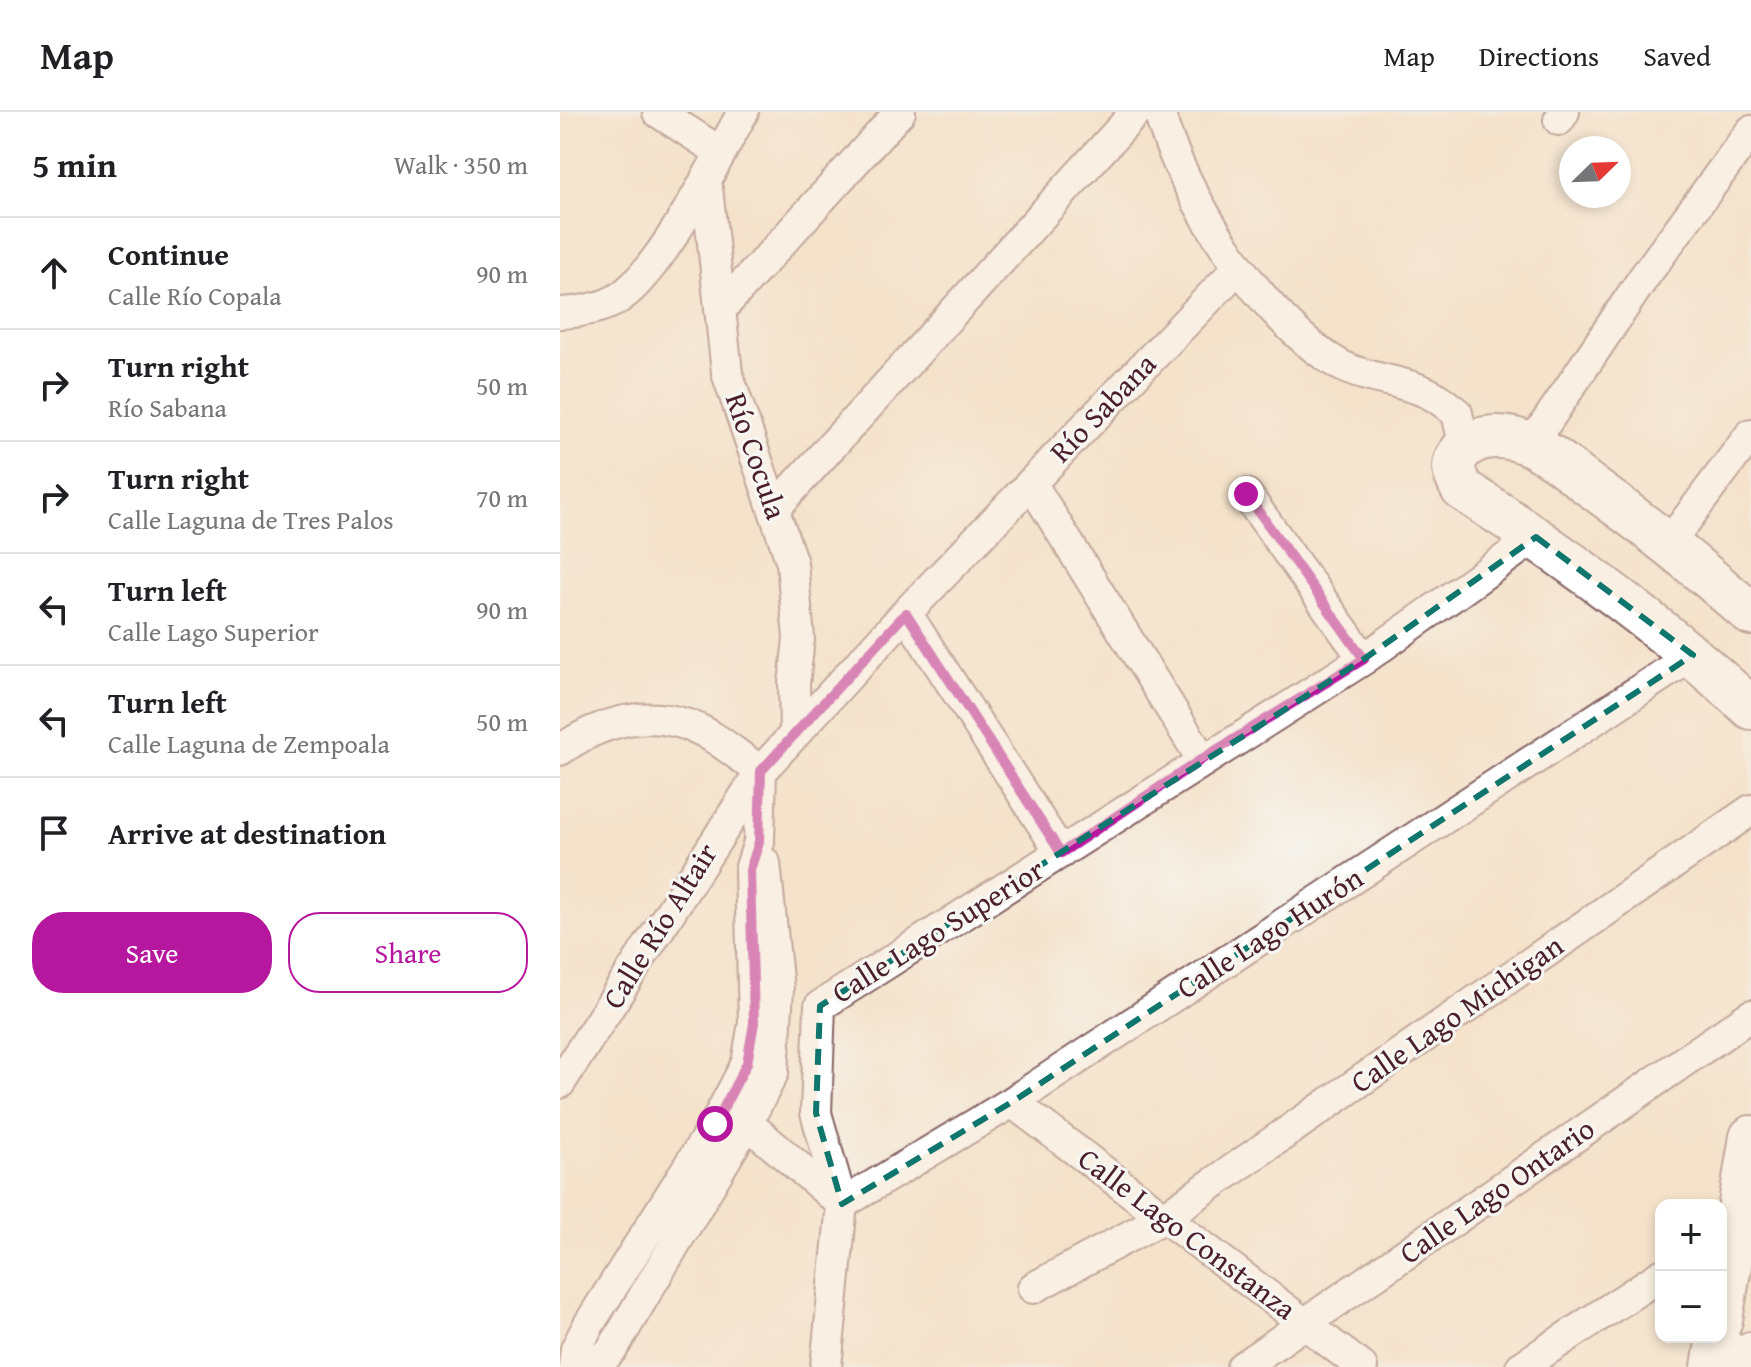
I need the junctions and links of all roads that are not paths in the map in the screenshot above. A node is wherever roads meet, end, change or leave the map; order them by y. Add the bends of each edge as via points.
1 (658, 112) edge
2 (743, 112) edge
3 (900, 112) edge
4 (1136, 112) edge
5 (1159, 112) edge
6 (1751, 131) edge
7 (713, 165) junction
8 (1238, 268) junction
9 (720, 310) junction
10 (560, 313) edge
11 (1751, 434) edge
12 (1531, 445) junction
13 (1465, 448) junction
14 (1031, 483) junction
15 (1246, 494) dead end
16 (775, 508) junction
17 (1536, 537) junction
18 (1669, 543) junction
19 (906, 613) junction
20 (1751, 614) edge
21 (1693, 655) junction
22 (1364, 659) junction
23 (1751, 708) edge
24 (795, 733) junction
25 (560, 750) edge
26 (1202, 759) junction
27 (761, 771) junction
28 (1751, 810) edge
29 (759, 842) junction
30 (1061, 853) junction
31 (1751, 1015) edge
32 (560, 1083) edge
33 (1012, 1102) junction
34 (747, 1123) junction
35 (1751, 1137) edge
36 (842, 1204) junction
37 (1163, 1218) junction
38 (1729, 1231) edge
39 (1725, 1271) edge
40 (1655, 1279) edge
41 (1033, 1288) dead end
42 (1306, 1323) junction
43 (1717, 1343) edge
44 (1751, 1353) edge
45 (574, 1367) edge
46 (596, 1367) edge
47 (826, 1367) edge
48 (1242, 1367) edge
49 (1362, 1367) edge
50 (1521, 1367) edge
51 (1713, 1367) edge
52 (1748, 1367) edge

1 - 7 street
2 - 7 street
3 - 9 street
4 - 16 street
5 - 8 street via 1187,182
6 - 12 street via 1618,313
7 - 9 street, Río Cocula
7 - 10 street via 650,266 616,300
8 - 13 street via 1309,344 1342,366 1432,394 1457,413
8 - 14 street, Río Sabana
9 - 16 street, Río Cocula via 727,373
11 - 18 street
12 - 13 main road via 1499,436
12 - 18 main road
13 - 17 main road via 1455,459 1453,472 1462,489
14 - 19 street, Río Sabana
14 - 26 street
15 - 22 street
16 - 24 street, Río Cocula via 792,563 799,638
17 - 21 main road
17 - 22 street, Calle Lago Superior
18 - 20 main road
19 - 24 street, Río Sabana
19 - 30 street
21 - 23 main road
21 - 33 street, Calle Lago Hurón
22 - 26 street, Calle Lago Superior
24 - 27 street, Río Sabana
25 - 27 street via 585,732 613,722 648,719 689,725
26 - 30 street, Calle Lago Superior
27 - 29 street
27 - 32 street, Calle Río Altair
28 - 37 street, Calle Lago Michigan
29 - 34 street via 768,870 777,1037 773,1073
29 - 45 street via 750,870 754,1023 747,1063 715,1124 589,1324 576,1349
30 - 36 street, Calle Lago Superior via 820,1006 816,1113
31 - 42 street, Calle Lago Ontario
33 - 36 street, Calle Lago Hurón
33 - 37 street, Calle Lago Constanza
34 - 36 street
34 - 46 street via 613,1348
35 - 38 main road
36 - 47 street
37 - 41 street, Calle Lago Michigan
37 - 42 street, Calle Lago Constanza
38 - 39 main road
40 - 50 street
42 - 48 street, Calle Lago Ontario
42 - 49 street, Calle Lago Constanza
43 - 51 main road
44 - 52 main road

